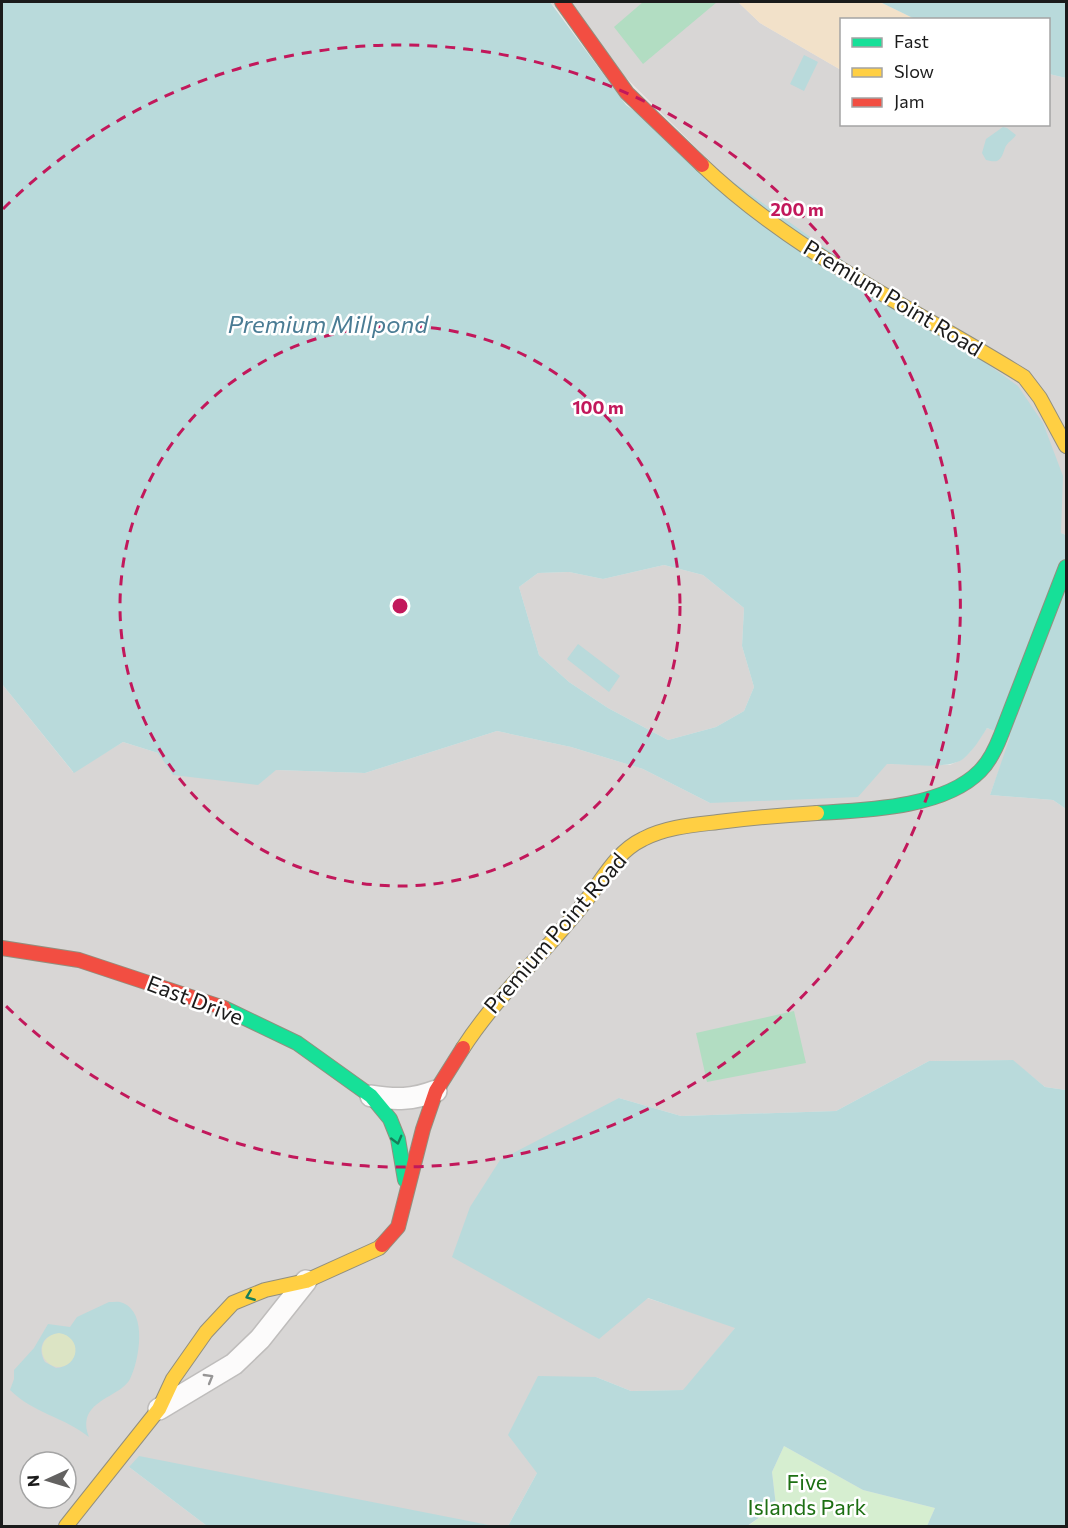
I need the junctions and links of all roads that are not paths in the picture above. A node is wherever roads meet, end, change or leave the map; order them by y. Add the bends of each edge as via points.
1 (562, 2) edge
2 (1066, 446) edge
3 (1066, 567) edge
4 (2, 948) edge
5 (436, 1091) junction
6 (371, 1096) junction
7 (406, 1191) junction
8 (306, 1281) junction
9 (159, 1408) junction
10 (66, 1527) edge

1 - 2 street, Premium Point Road via 627,93 729,191 884,296 1024,377
3 - 5 street, Premium Point Road via 991,759 976,775 932,797 885,807 674,828 627,848 482,1019
4 - 6 street, East Drive via 80,960 218,1005 297,1043
5 - 6 street, East Drive via 396,1100
5 - 7 street, Premium Point Road
6 -> 7 street, East Drive via 390,1119 398,1139
7 - 8 street, Premium Point Road via 398,1227 379,1248
9 -> 8 street, Premium Point Road via 234,1364 260,1339
8 -> 9 street, Premium Point Road via 265,1290 233,1303 206,1332 173,1379
9 - 10 street, Premium Point Road

